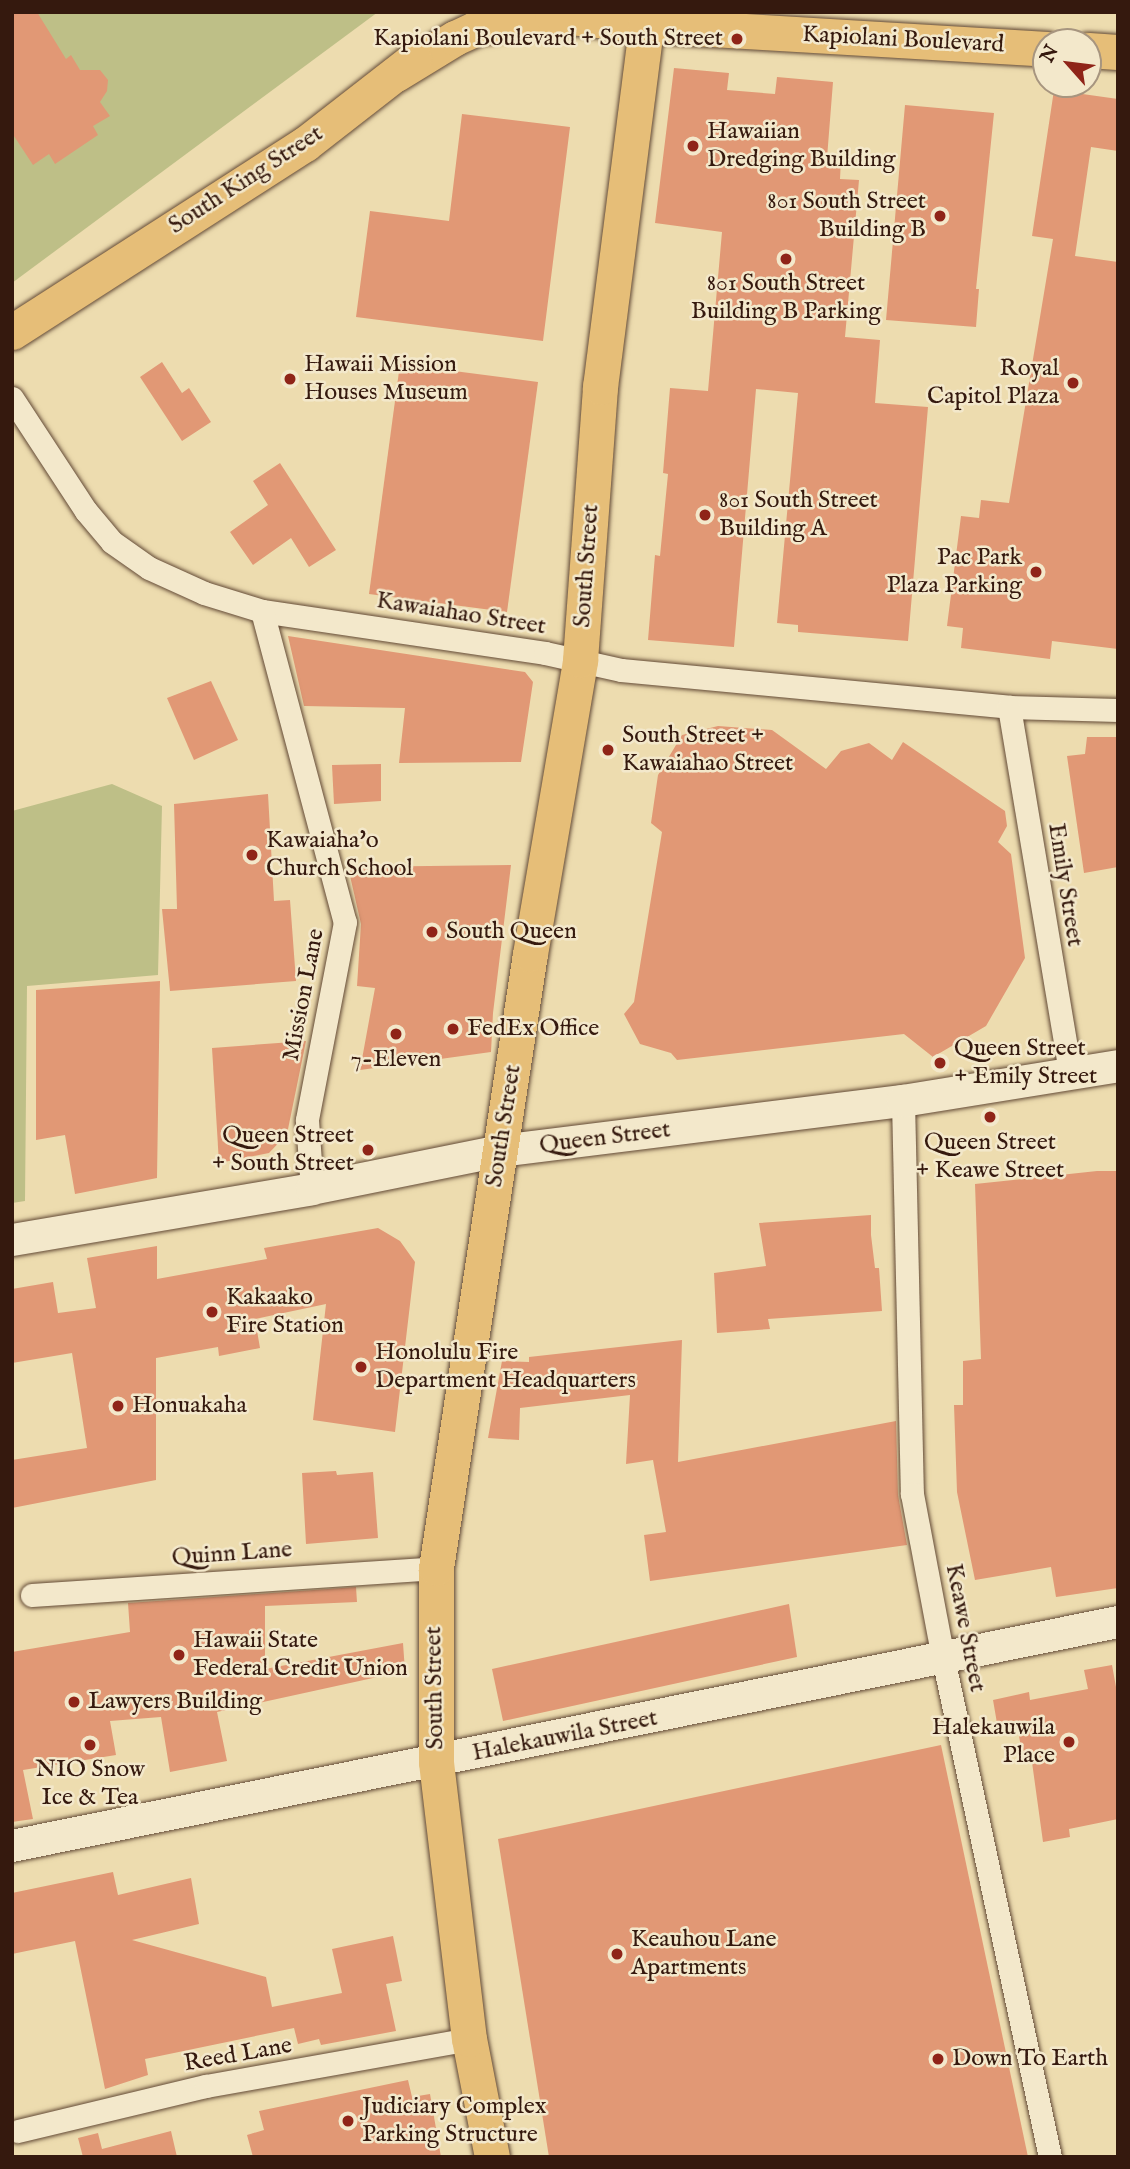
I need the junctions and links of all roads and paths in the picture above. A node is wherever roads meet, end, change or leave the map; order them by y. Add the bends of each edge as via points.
1 (469, 12) edge
2 (647, 18) edge
3 (1032, 48) edge
4 (396, 74) junction
5 (12, 332) edge
6 (12, 398) edge
7 (262, 611) junction
8 (580, 660) junction
9 (1009, 707) junction
10 (1118, 710) edge
11 (1118, 1066) edge
12 (1070, 1073) junction
13 (903, 1101) junction
14 (501, 1151) junction
15 (312, 1189) junction
16 (12, 1240) edge
17 (436, 1568) junction
18 (32, 1595) dead end
19 (1118, 1622) edge
20 (943, 1658) junction
21 (436, 1762) junction
22 (12, 1846) edge
23 (469, 2039) junction
24 (18, 2131) dead end
25 (492, 2157) edge
26 (1050, 2157) edge

1 - 4 main road, South King Street
2 - 3 main road, Kapiolani Boulevard
2 - 4 main road, Kapiolani Boulevard via 552,15 503,22 454,37
2 - 8 main road, South Street via 600,387
4 - 5 main road, South King Street via 305,144
6 - 7 street, Kawaiahao Street via 86,511 112,542 149,568 204,593
7 - 8 street, Kawaiahao Street
7 - 15 street, Mission Lane via 345,922 307,1120
8 - 9 street, Kawaiahao Street via 621,670
8 - 14 main road, South Street
9 - 10 street, Kawaiahao Street
9 - 12 street, Emily Street
11 - 12 street, Queen Street
12 - 13 street, Queen Street
13 - 14 street, Queen Street
13 - 20 street, Keawe Street via 912,1494
14 - 15 street, Queen Street
14 - 17 main road, South Street
15 - 16 street, Queen Street
17 - 18 street, Quinn Lane
17 - 21 main road, South Street
19 - 20 street, Halekauwila Street
20 - 21 street, Halekauwila Street
20 - 26 street, Keawe Street
21 - 22 street, Halekauwila Street
21 - 23 main road, South Street
23 - 24 street, Reed Lane via 206,2086
23 - 25 main road, South Street

